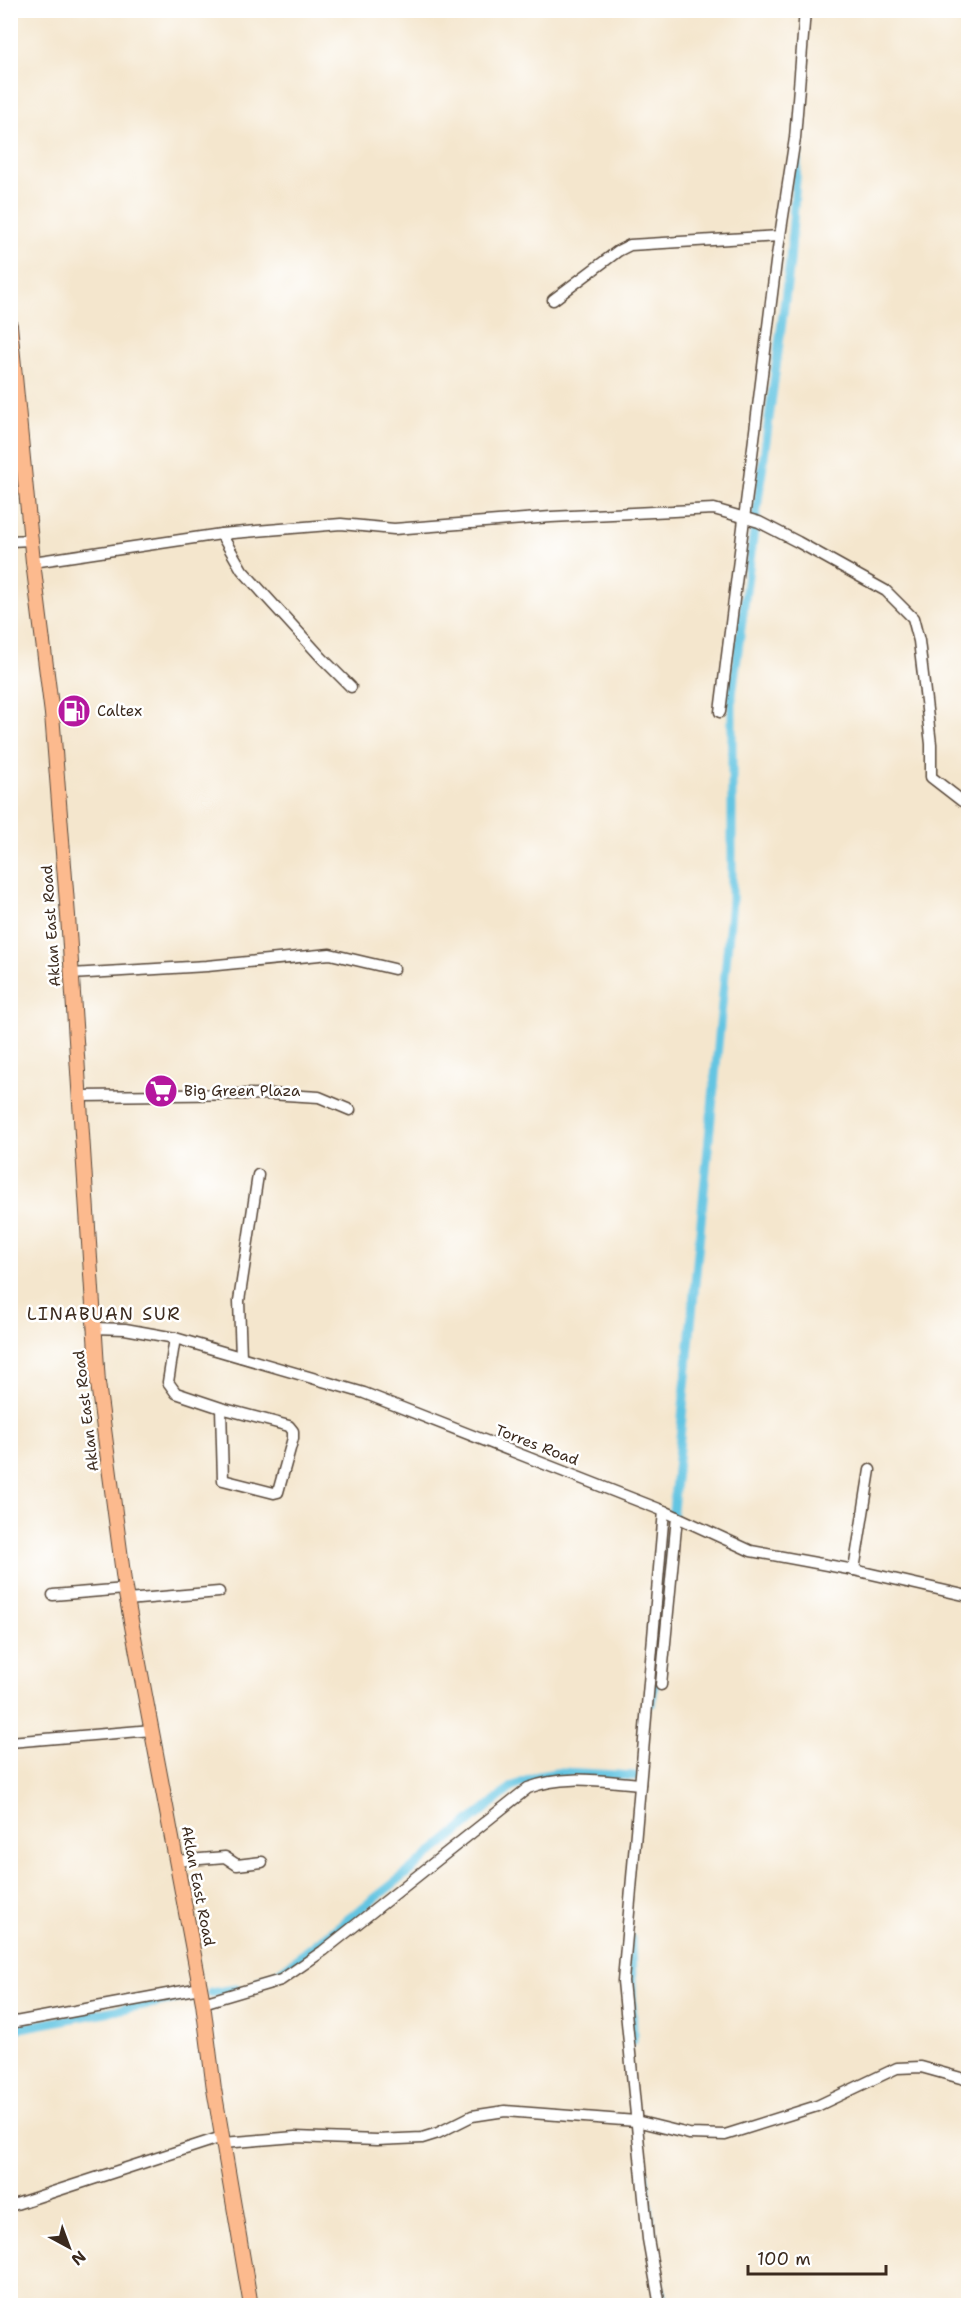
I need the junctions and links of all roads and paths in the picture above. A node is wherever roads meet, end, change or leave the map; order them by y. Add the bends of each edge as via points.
1 (805, 10) edge
2 (780, 236) junction
3 (553, 300) dead end
4 (10, 325) edge
5 (745, 519) junction
6 (221, 534) junction
7 (31, 540) junction
8 (10, 541) edge
9 (33, 562) junction
10 (351, 687) dead end
11 (720, 712) dead end
12 (969, 804) edge
13 (394, 969) dead end
14 (71, 974) junction
15 (80, 1096) junction
16 (350, 1110) dead end
17 (258, 1175) dead end
18 (93, 1328) junction
19 (175, 1338) junction
20 (241, 1357) junction
21 (221, 1408) junction
22 (870, 1470) dead end
23 (671, 1514) junction
24 (854, 1570) junction
25 (219, 1592) dead end
26 (53, 1594) dead end
27 (126, 1594) junction
28 (969, 1596) edge
29 (661, 1685) dead end
30 (152, 1731) junction
31 (10, 1742) edge
32 (640, 1784) junction
33 (176, 1861) junction
34 (262, 1862) dead end
35 (200, 1988) junction
36 (203, 2003) junction
37 (10, 2023) edge
38 (969, 2080) edge
39 (636, 2121) junction
40 (222, 2140) junction
41 (13, 2205) dead end
42 (251, 2306) edge
43 (660, 2306) edge

1 - 2 street via 795,138
2 - 3 street via 630,246
2 - 5 street
4 - 7 main road, Aklan East Road
5 - 6 street via 714,509 394,529 341,524
5 - 11 street
5 - 12 street via 759,522 886,591 913,618 931,744 931,777
6 - 9 street
6 - 10 street via 242,570
7 - 8 street
7 - 9 main road, Aklan East Road
9 - 14 main road, Aklan East Road via 52,714
13 - 14 street via 330,954
14 - 15 main road, Aklan East Road
15 - 16 street via 269,1094 319,1097
15 - 18 main road, Aklan East Road
17 - 20 street via 239,1300
18 - 19 street, Torres Road
18 - 27 main road, Aklan East Road
19 - 20 street, Torres Road
19 - 21 street via 170,1387 176,1393
20 - 23 street, Torres Road via 364,1393
21 - 21 street via 223,1480 278,1491 293,1431 289,1426
22 - 24 street
23 - 24 street, Torres Road via 751,1551
23 - 29 street
23 - 32 street
24 - 28 street, Torres Road
25 - 27 street
26 - 27 street
27 - 30 main road, Aklan East Road
30 - 31 street
30 - 33 main road, Aklan East Road
32 - 36 street via 564,1779 547,1780 528,1788 323,1952 272,1984
32 - 39 street via 623,1981
33 - 34 street via 225,1857 237,1865
33 - 35 main road, Aklan East Road
35 - 36 main road, Aklan East Road
35 - 37 street
36 - 40 main road, Aklan East Road
38 - 39 street via 921,2067 897,2068 817,2106 725,2134 689,2134
39 - 40 street via 504,2111 472,2116 422,2138
39 - 43 street via 648,2239
40 - 41 street
40 - 42 main road, Aklan East Road

